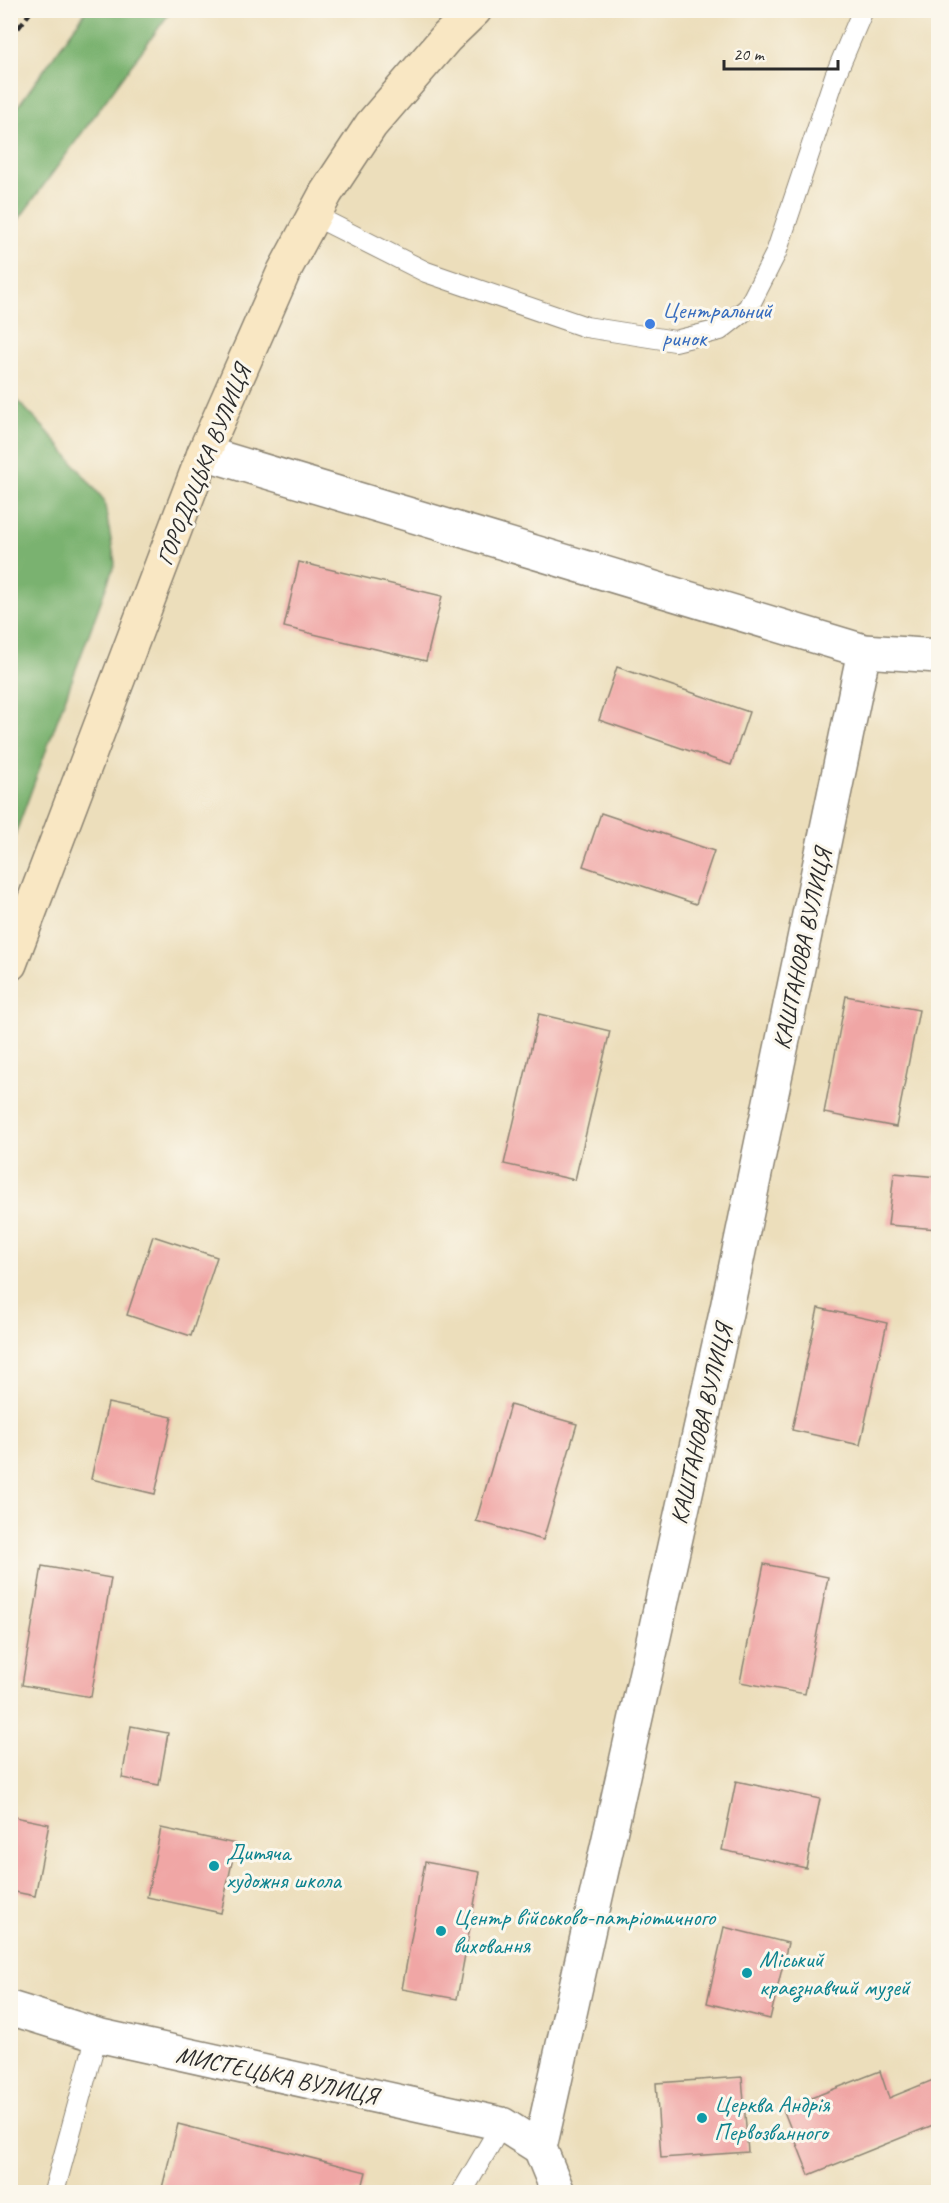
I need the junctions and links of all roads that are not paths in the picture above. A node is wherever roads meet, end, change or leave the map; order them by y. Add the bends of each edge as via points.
1 (475, 10) edge
2 (863, 10) edge
3 (313, 215) junction
4 (204, 453) junction
5 (864, 651) junction
6 (939, 656) edge
7 (10, 964) edge
8 (10, 2008) edge
9 (97, 2035) junction
10 (502, 2124) junction
11 (540, 2148) junction
12 (54, 2193) edge
13 (462, 2193) edge
14 (558, 2193) edge

1 - 3 main road, ГОРОДОЦЬКА ВУЛИЦЯ via 370,125
2 - 3 lane via 835,76 776,253 748,308 720,330 675,340 586,327 426,272
3 - 4 main road, ГОРОДОЦЬКА ВУЛИЦЯ via 284,271
4 - 5 street
4 - 7 main road, ГОРОДОЦЬКА ВУЛИЦЯ
5 - 6 street
5 - 11 street, КАШТАНОВА ВУЛИЦЯ via 726,1313
8 - 9 street, МИСТЕЦЬКА ВУЛИЦЯ
9 - 10 street, МИСТЕЦЬКА ВУЛИЦЯ
9 - 12 lane
10 - 11 street, МИСТЕЦЬКА ВУЛИЦЯ
10 - 13 lane
11 - 14 street

